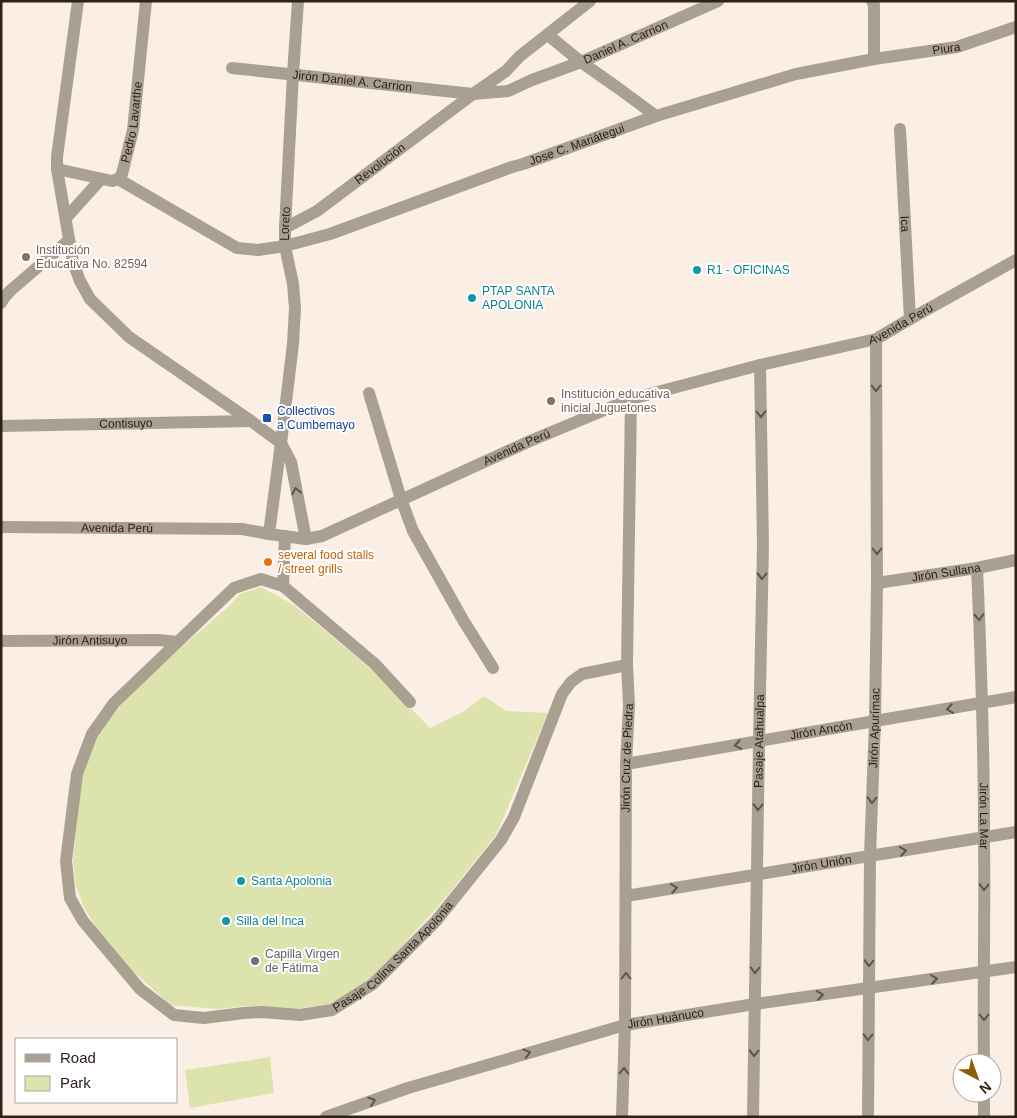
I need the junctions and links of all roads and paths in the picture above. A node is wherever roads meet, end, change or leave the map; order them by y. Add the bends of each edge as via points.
1 (78, 1) edge
2 (146, 1) edge
3 (298, 1) edge
4 (590, 1) edge
5 (718, 1) edge
6 (872, 1) edge
7 (1016, 27) edge
8 (548, 35) junction
9 (874, 59) junction
10 (581, 62) junction
11 (232, 68) dead end
12 (293, 74) junction
13 (473, 94) junction
14 (656, 116) junction
15 (900, 129) dead end
16 (57, 169) junction
17 (101, 179) junction
18 (118, 179) junction
19 (66, 218) junction
20 (285, 228) junction
21 (69, 240) junction
22 (285, 246) junction
23 (1016, 260) edge
24 (1, 303) edge
25 (910, 319) junction
26 (876, 339) junction
27 (760, 365) junction
28 (369, 393) dead end
29 (631, 399) junction
30 (252, 421) junction
31 (1, 426) edge
32 (281, 443) junction
33 (401, 499) junction
34 (1, 527) edge
35 (269, 534) junction
36 (285, 536) junction
37 (306, 539) junction
38 (1016, 560) edge
39 (977, 568) junction
40 (877, 583) junction
41 (283, 586) junction
42 (1, 641) edge
43 (177, 642) junction
44 (627, 665) junction
45 (493, 668) dead end
46 (1016, 698) edge
47 (410, 702) dead end
48 (983, 704) junction
49 (875, 721) junction
50 (759, 741) junction
51 (626, 764) junction
52 (1016, 832) edge
53 (984, 838) junction
54 (870, 856) junction
55 (757, 875) junction
56 (626, 896) junction
57 (1016, 967) edge
58 (983, 971) junction
59 (869, 988) junction
60 (755, 1004) junction
61 (626, 1025) junction
62 (984, 1053) edge
63 (984, 1103) edge
64 (326, 1117) edge
65 (622, 1117) edge
66 (753, 1117) edge
67 (868, 1117) edge
68 (984, 1117) edge

1 - 16 street
2 - 18 street, Pedro Lavarthe via 133,130
3 - 12 street, Loreto
4 - 8 street
5 - 10 street, Daniel A. Carrion
6 - 9 street
7 - 9 street, Piura via 957,47
8 - 10 street
8 - 13 street, Revolución
9 - 14 street, Jose C. Mariátegui via 796,74
10 - 13 street, Daniel A. Carrion via 508,92
10 - 14 street
11 - 12 street, Jirón Daniel A. Carrion
12 - 13 street, Jirón Daniel A. Carrion
12 - 20 street, Loreto
13 - 20 street, Revolución via 318,211
14 - 22 street, Jose C. Mariátegui via 330,234
15 - 25 street, Ica
16 - 17 street, Pedro Lavarthe
16 - 19 street
17 - 18 street, Pedro Lavarthe
17 - 19 street
18 - 22 street, Jose C. Mariátegui via 236,248 258,250
19 - 21 street
20 - 22 street, Loreto
21 - 24 street via 10,291
21 - 30 street via 73,262 90,299 129,337
22 - 32 street, Loreto via 295,308
23 - 25 street, Avenida Perú
25 - 26 street, Avenida Perú
26 - 27 street, Avenida Perú
26 -> 40 street, Jirón Apurímac
27 - 29 street, Avenida Perú
27 -> 50 street, Pasaje Atahualpa via 763,544
28 - 33 street
29 - 33 street, Avenida Perú
29 - 44 street, Jirón Cruz de Piedra
30 - 31 street, Contisuyo
30 - 32 street
32 - 35 street, Loreto
37 -> 32 street via 290,462
33 - 37 street, Avenida Perú via 322,536
33 - 45 street via 428,560
34 - 35 street, Avenida Perú via 242,529
35 - 36 street, Avenida Perú
36 - 37 street, Avenida Perú
36 - 41 street
38 - 39 street, Jirón Sullana
39 - 40 street, Jirón Sullana
39 -> 48 street, Jirón La Mar
40 - 49 street, Jirón Apurímac
41 - 43 street, Pasaje Colina Santa Apolonia via 261,579 234,588
41 - 47 street, Pasaje Colina Santa Apolonia via 375,664
42 - 43 street, Jirón Antisuyo
43 - 44 street, Pasaje Colina Santa Apolonia via 114,703 92,734 77,774 66,861 70,898 83,921 140,989 174,1014 204,1018 262,1012 300,1015 332,1010 373,984 436,921 501,840 514,816 562,694 571,682 582,674
44 - 51 street, Jirón Cruz de Piedra
46 - 48 street, Jirón Ancón
48 -> 49 street, Jirón Ancón
48 - 53 street, Jirón La Mar
49 - 50 street, Jirón Ancón
49 -> 54 street, Jirón Apurímac
50 -> 51 street, Jirón Ancón
50 -> 55 street, Pasaje Atahualpa
51 - 56 street, Jirón Cruz de Piedra
52 - 53 street, Jirón Unión
54 -> 53 street, Jirón Unión
53 -> 58 street, Jirón La Mar
54 - 55 street, Jirón Unión
54 -> 59 street, Jirón Apurímac
56 -> 55 street, Jirón Unión
55 -> 60 street, Pasaje Atahualpa
61 -> 56 street, Jirón Cruz de Piedra
57 - 58 street, Jirón Huánuco
59 -> 58 street, Jirón Huánuco
58 -> 62 street, Jirón La Mar
60 -> 59 street, Jirón Huánuco
59 -> 67 street, Jirón Apurímac
60 - 61 street, Jirón Huánuco
60 -> 66 street, Pasaje Atahualpa
64 -> 61 street, Jirón Huánuco via 416,1086
65 -> 61 street, Jirón Cruz de Piedra
63 - 68 street

